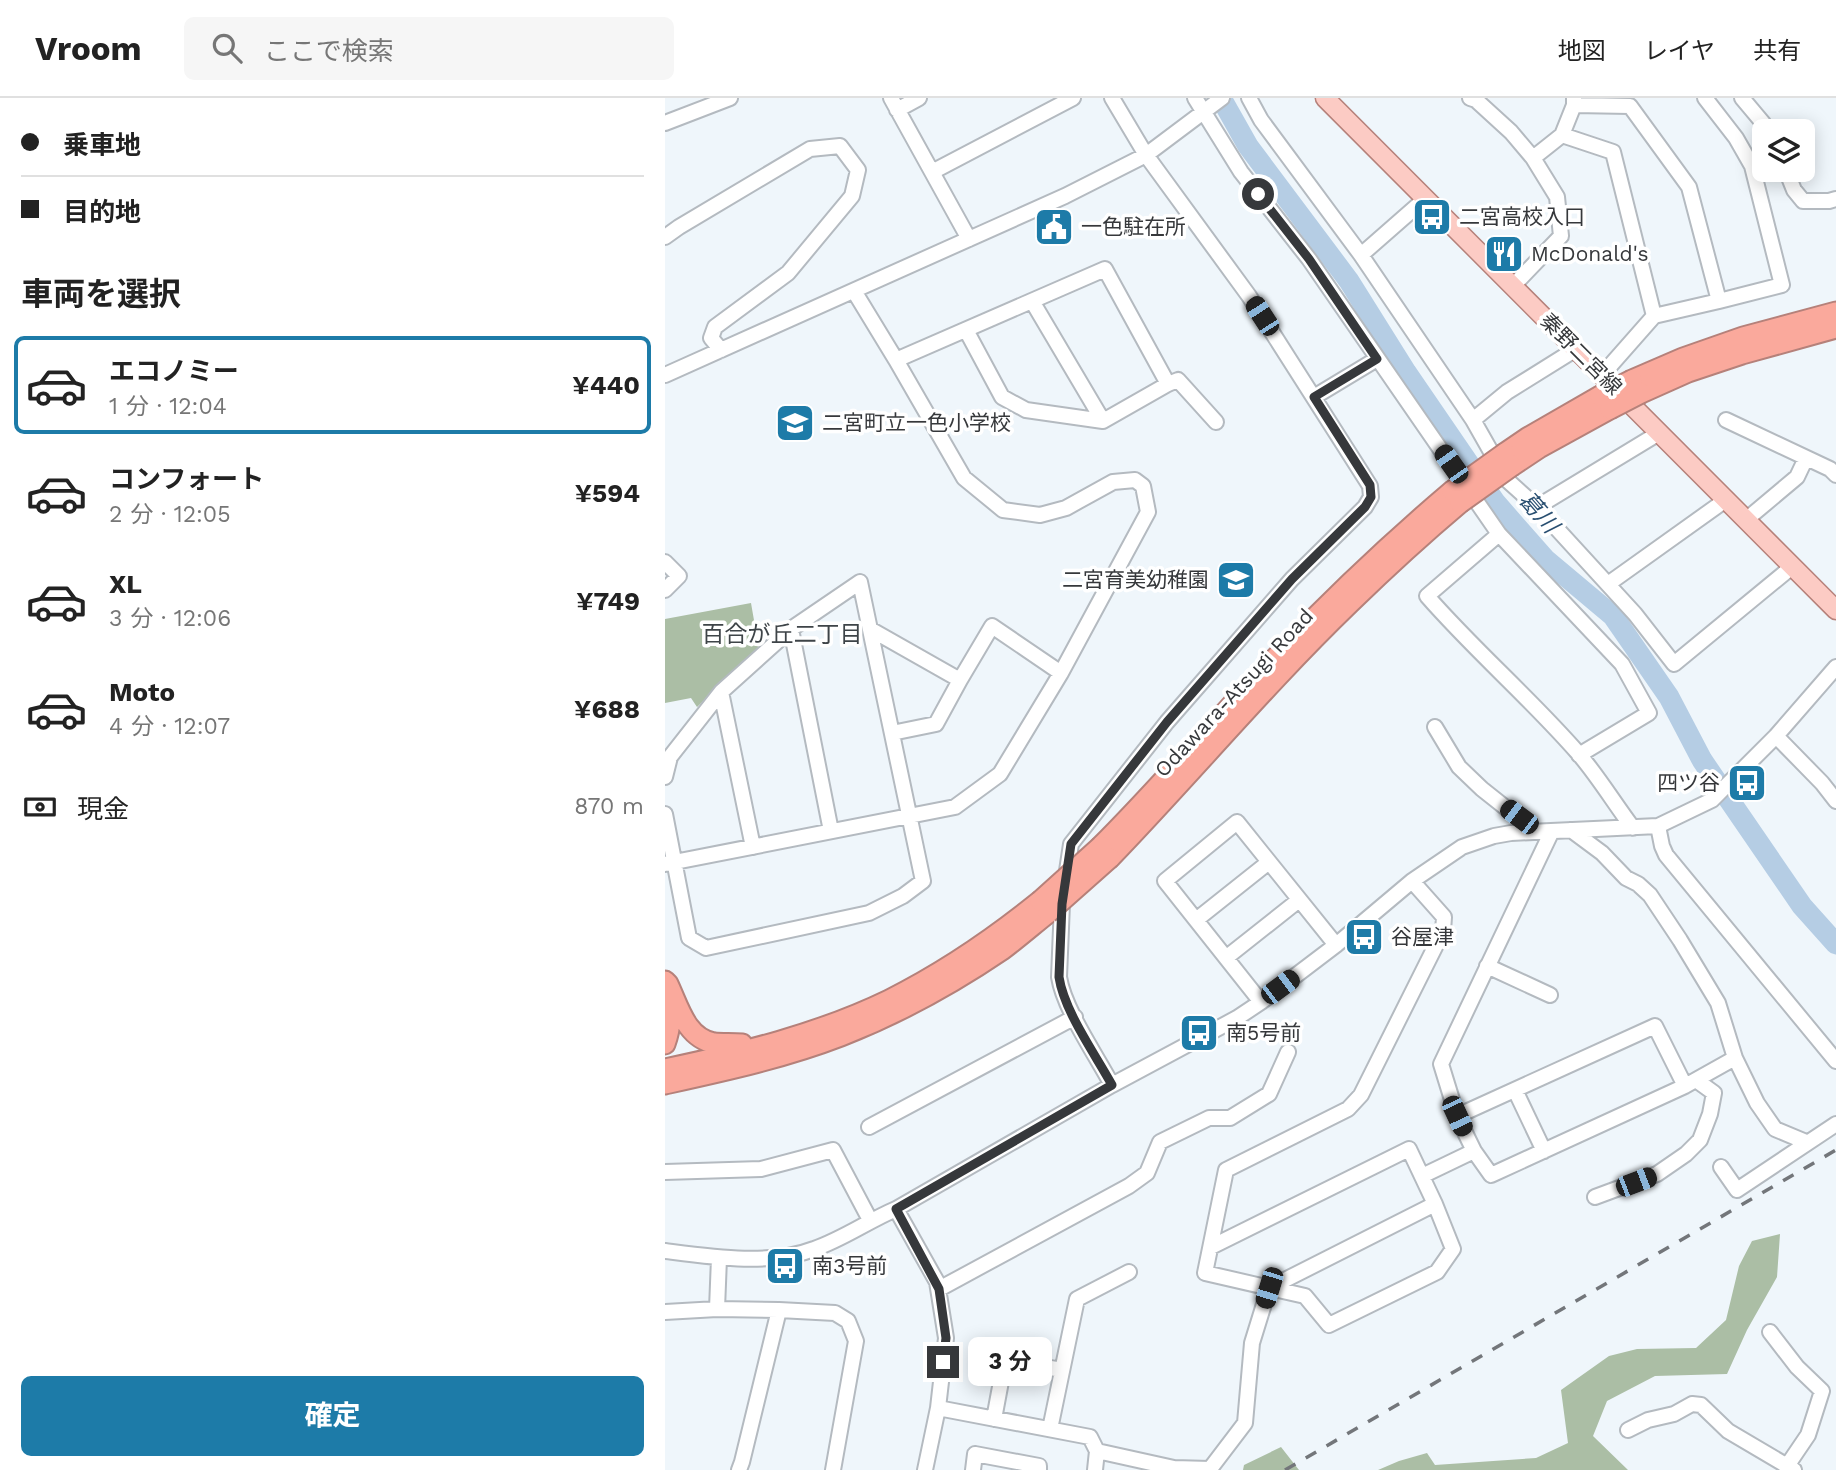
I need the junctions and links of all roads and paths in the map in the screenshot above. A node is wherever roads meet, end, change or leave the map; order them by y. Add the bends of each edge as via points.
1 (730, 98) edge
2 (919, 98) edge
3 (1073, 98) edge
4 (1112, 98) edge
5 (1195, 98) edge
6 (1222, 98) edge
7 (1249, 98) edge
8 (1325, 98) edge
9 (1470, 98) edge
10 (1705, 98) edge
11 (1742, 98) edge
12 (1574, 101) edge
13 (894, 104) edge
14 (1207, 111) junction
15 (1760, 119) edge
16 (665, 124) edge
17 (1562, 135) junction
18 (1146, 155) junction
19 (1534, 158) junction
20 (932, 172) junction
21 (1791, 182) edge
22 (1426, 198) junction
23 (1836, 199) edge
24 (665, 237) edge
25 (969, 239) junction
26 (1361, 255) junction
27 (1513, 286) junction
28 (854, 291) junction
29 (1032, 300) junction
30 (1719, 302) junction
31 (1836, 312) edge
32 (1654, 316) junction
33 (1836, 328) edge
34 (966, 330) junction
35 (1576, 349) junction
36 (721, 350) junction
37 (1377, 359) junction
38 (896, 360) junction
39 (665, 375) edge
40 (1602, 375) junction
41 (1168, 384) junction
42 (1637, 387) junction
43 (1314, 397) junction
44 (1473, 420) junction
45 (1726, 420) dead end
46 (1103, 421) junction
47 (1216, 422) dead end
48 (1659, 433) junction
49 (1806, 458) junction
50 (1836, 475) edge
51 (1727, 499) junction
52 (1537, 507) junction
53 (1747, 519) junction
54 (1499, 534) junction
55 (665, 562) edge
56 (1793, 566) junction
57 (1608, 584) junction
58 (665, 590) edge
59 (1836, 610) edge
60 (791, 629) junction
61 (870, 629) junction
62 (1836, 667) edge
63 (1061, 673) junction
64 (960, 680) junction
65 (720, 692) junction
66 (1435, 727) dead end
67 (892, 733) junction
68 (1776, 736) junction
69 (1579, 755) junction
70 (665, 776) edge
71 (1836, 802) edge
72 (665, 814) edge
73 (909, 816) junction
74 (1658, 826) junction
75 (1633, 828) junction
76 (1571, 830) junction
77 (831, 831) junction
78 (1535, 831) junction
79 (1552, 831) junction
80 (753, 847) junction
81 (1269, 862) junction
82 (669, 864) edge
83 (1412, 881) junction
84 (1299, 900) junction
85 (1044, 907) junction
86 (1196, 920) junction
87 (1336, 945) junction
88 (1227, 957) junction
89 (1487, 966) junction
90 (665, 981) edge
91 (1550, 995) dead end
92 (665, 998) edge
93 (1261, 1002) junction
94 (1075, 1017) junction
95 (665, 1044) edge
96 (764, 1045) junction
97 (1288, 1052) dead end
98 (1735, 1058) junction
99 (1836, 1061) edge
100 (665, 1069) edge
101 (1690, 1083) junction
102 (665, 1084) edge
103 (1112, 1085) junction
104 (1515, 1090) junction
105 (1457, 1116) junction
106 (1836, 1124) edge
107 (869, 1127) dead end
108 (1806, 1142) junction
109 (1474, 1151) junction
110 (1544, 1151) junction
111 (1721, 1167) dead end
112 (665, 1172) edge
113 (1422, 1176) junction
114 (1595, 1197) dead end
115 (1435, 1204) junction
116 (896, 1209) junction
117 (870, 1220) junction
118 (1211, 1247) junction
119 (665, 1251) edge
120 (719, 1258) junction
121 (1129, 1272) dead end
122 (1269, 1288) junction
123 (939, 1289) junction
124 (717, 1309) junction
125 (779, 1310) junction
126 (665, 1312) edge
127 (1770, 1332) dead end
128 (1062, 1370) junction
129 (937, 1408) junction
130 (994, 1419) junction
131 (1050, 1429) junction
132 (1628, 1430) dead end
133 (1097, 1451) junction
134 (1790, 1468) edge
135 (1174, 1469) edge
136 (739, 1470) edge
137 (833, 1470) edge
138 (925, 1470) edge
139 (972, 1470) edge
140 (1039, 1470) edge
141 (1095, 1470) edge

1 - 16 street
2 - 13 street
3 - 20 street
4 - 18 street
5 - 14 street
6 - 14 street
7 - 26 street
8 - 22 main road, 秦野二宮線
9 - 19 street
10 - 30 street via 1752,166 1782,285
11 - 15 street
12 - 17 street
12 - 30 street via 1630,106 1689,187
13 - 20 street
14 - 18 street
14 - 37 street via 1241,172 1309,259
17 - 19 street
17 - 32 street via 1613,152
18 - 25 street
18 - 43 street via 1249,296
19 - 27 street via 1556,197 1560,236
20 - 25 street
21 - 23 street via 1803,201
22 - 26 street
22 - 27 main road, 秦野二宮線
24 - 36 street via 810,149 840,146 857,170 852,196 788,272 715,327 711,338
25 - 28 street
26 - 44 street
27 - 35 main road, 秦野二宮線
28 - 36 street
28 - 38 street
29 - 34 street
29 - 41 street via 1105,269
29 - 46 street
30 - 32 street
31 - 42 highway, Odawara-Atsugi Road via 1682,358
32 - 40 street
33 - 42 highway, Odawara-Atsugi Road
34 - 38 street
34 - 46 street via 1002,397 1026,410
35 - 40 main road, 秦野二宮線
35 - 44 street via 1507,391
36 - 39 street
37 - 43 street
37 - 54 street
38 - 63 street via 964,478 1003,510 1040,515 1066,508 1113,482 1135,480 1143,486 1148,512
40 - 48 main road, 秦野二宮線
41 - 46 street
41 - 47 street via 1178,380
42 - 85 highway, Odawara-Atsugi Road, bridge via 1605,403 1539,449 1508,459 1456,497 1261,694 1151,816
43 - 94 street via 1370,485 1371,497 1167,722 1071,844 1062,904 1059,977
44 - 52 street via 1507,480
45 - 49 street
48 - 51 main road, 秦野二宮線
48 - 52 street
49 - 50 street
49 - 53 street via 1797,477
51 - 53 main road, 秦野二宮線
51 - 57 street
52 - 57 street
53 - 56 main road, 秦野二宮線
54 - 69 street via 1427,596
54 - 69 street via 1622,664 1649,713
55 - 58 street via 679,576
56 - 57 street via 1674,664
56 - 59 main road, 秦野二宮線
60 - 61 street via 860,582
60 - 65 street
60 - 77 street
61 - 64 street
61 - 67 street
62 - 68 street
63 - 64 street via 992,626
63 - 73 street via 1000,774 955,807
64 - 67 street via 936,724
65 - 70 street via 670,757
65 - 80 street
66 - 78 street via 1459,767
67 - 73 street
68 - 71 street
68 - 74 street via 1712,800
69 - 75 street
72 - 82 street
73 - 77 street
73 - 82 street via 923,881 903,896 869,913 706,948 689,938
74 - 75 street
74 - 99 street via 1666,855
75 - 76 street
76 - 79 street
76 - 98 street via 1644,889 1664,915 1718,1003
77 - 80 street
78 - 79 street
78 - 83 street via 1494,836 1462,847
79 - 89 street
80 - 82 street
81 - 84 street
81 - 86 street
81 - 86 street via 1237,822 1165,881
83 - 87 street
83 - 118 street via 1444,917 1443,931 1361,1095 1348,1109 1226,1170
84 - 87 street
84 - 88 street
85 - 96 highway, Odawara-Atsugi Road via 888,1000
85 - 102 highway, Odawara-Atsugi Road via 1003,949 893,1013 760,1062
86 - 88 street
87 - 93 street
88 - 93 street
89 - 91 street
89 - 105 street via 1441,1064
90 - 96 highway via 681,1016 698,1036 714,1043
92 - 95 highway via 671,1015
93 - 103 street
94 - 103 street
94 - 107 street
96 - 100 highway, Odawara-Atsugi Road
97 - 123 street via 1269,1094 1230,1118 1209,1118 1160,1142 1146,1172 1129,1186
98 - 101 street
98 - 108 street via 1775,1129
101 - 104 street via 1655,1026
101 - 110 street
101 - 114 street via 1714,1093 1700,1140 1657,1174
103 - 116 street
104 - 105 street
104 - 110 street
105 - 109 street
106 - 108 street
108 - 111 street via 1737,1190
109 - 110 street via 1491,1175
109 - 113 street
112 - 117 street via 761,1169 833,1150
113 - 115 street
113 - 118 street via 1409,1149
115 - 122 street
115 - 122 street via 1453,1249 1437,1272 1329,1325 1305,1296
116 - 117 street
116 - 123 street
117 - 120 street via 811,1251 773,1258
118 - 122 street via 1205,1273
119 - 120 street
120 - 124 street
121 - 128 street via 1077,1300
122 - 135 street via 1252,1343 1245,1423 1210,1469
123 - 129 street via 946,1338
124 - 125 street
124 - 126 street
125 - 136 street
125 - 137 street via 835,1313 848,1321 856,1341
127 - 134 street via 1822,1391 1808,1434
128 - 130 street via 1005,1360
128 - 131 street
129 - 130 street
129 - 138 street
130 - 131 street
131 - 133 street via 1090,1437
132 - 134 street via 1692,1404 1701,1405 1728,1431
133 - 135 street
133 - 141 street
139 - 140 street via 975,1454 1039,1466

